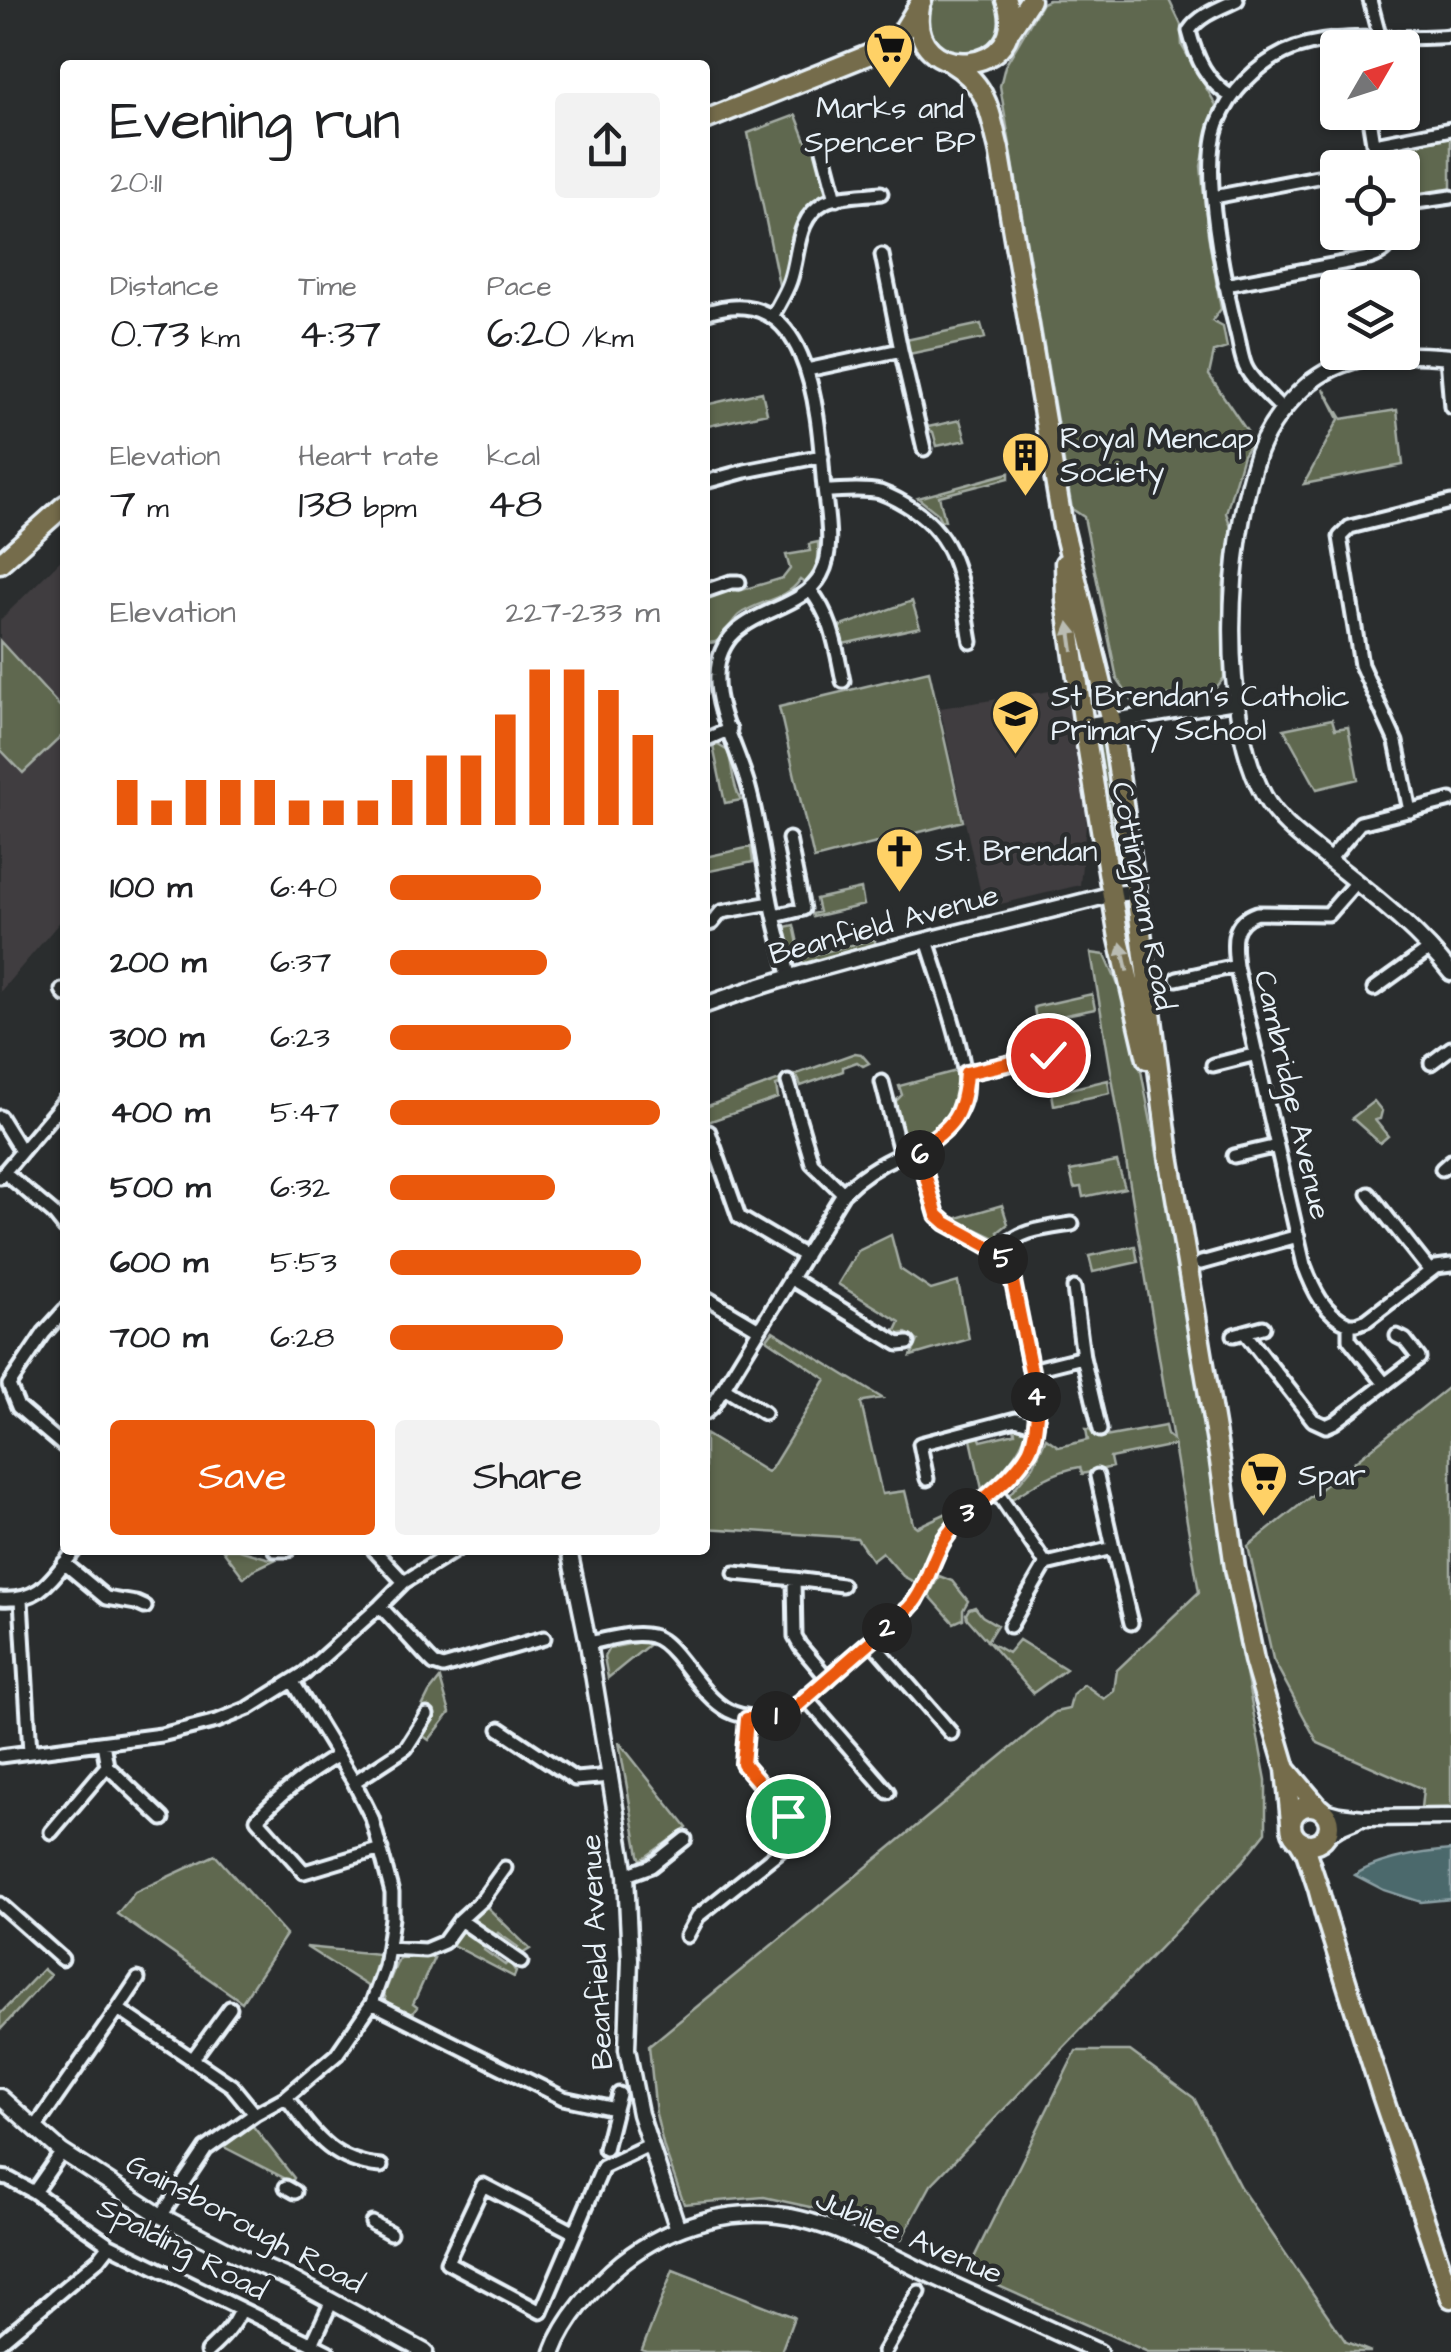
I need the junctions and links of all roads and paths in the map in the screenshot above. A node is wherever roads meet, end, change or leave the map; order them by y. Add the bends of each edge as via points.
1 (922, 0) edge
2 (1006, 0) edge
3 (1030, 0) edge
4 (1236, 0) edge
5 (1370, 0) edge
6 (1378, 30) edge
7 (1451, 36) edge
8 (1420, 37) edge
9 (1320, 42) edge
10 (1002, 44) junction
11 (874, 53) junction
12 (947, 61) junction
13 (1232, 97) junction
14 (987, 103) junction
15 (710, 118) edge
16 (1451, 129) edge
17 (1371, 130) edge
18 (821, 142) dead end
19 (1374, 144) junction
20 (1374, 150) edge
21 (1320, 177) edge
22 (882, 193) dead end
23 (1451, 197) edge
24 (836, 198) junction
25 (1214, 198) junction
26 (1420, 201) edge
27 (1386, 250) edge
28 (882, 255) dead end
29 (1225, 285) junction
30 (710, 312) edge
31 (772, 317) junction
32 (901, 350) junction
33 (1449, 357) edge
34 (807, 370) junction
35 (1451, 407) edge
36 (1282, 410) junction
37 (924, 450) dead end
38 (822, 456) junction
39 (710, 481) edge
40 (1451, 489) edge
41 (824, 491) junction
42 (1451, 502) edge
43 (60, 510) edge
44 (1063, 527) junction
45 (0, 564) edge
46 (739, 582) dead end
47 (710, 589) edge
48 (810, 590) junction
49 (972, 642) dead end
50 (710, 651) edge
51 (721, 653) junction
52 (843, 681) dead end
53 (1236, 701) junction
54 (1111, 720) junction
55 (1084, 726) junction
56 (730, 729) junction
57 (710, 738) edge
58 (1449, 805) edge
59 (1410, 811) junction
60 (789, 838) dead end
61 (1330, 860) junction
62 (1356, 882) junction
63 (1136, 892) junction
64 (1113, 894) junction
65 (771, 902) junction
66 (775, 916) junction
67 (710, 924) edge
68 (927, 940) junction
69 (1431, 948) junction
70 (1236, 966) junction
71 (1451, 973) edge
72 (790, 978) junction
73 (1177, 979) dead end
74 (1374, 988) dead end
75 (710, 1003) edge
76 (1043, 1033) dead end
77 (1451, 1048) edge
78 (1256, 1054) junction
79 (1048, 1055) junction
80 (1432, 1063) dead end
81 (1213, 1065) dead end
82 (966, 1073) junction
83 (1054, 1080) dead end
84 (788, 1082) dead end
85 (888, 1088) dead end
86 (60, 1106) edge
87 (0, 1117) edge
88 (710, 1132) dead end
89 (1277, 1146) junction
90 (918, 1149) junction
91 (22, 1151) junction
92 (901, 1155) junction
93 (1169, 1155) junction
94 (1234, 1156) dead end
95 (2, 1174) edge
96 (843, 1193) junction
97 (1365, 1211) dead end
98 (60, 1222) edge
99 (1072, 1224) dead end
100 (1298, 1236) junction
101 (999, 1252) junction
102 (804, 1256) junction
103 (1201, 1262) dead end
104 (1451, 1265) edge
105 (1430, 1271) junction
106 (790, 1278) junction
107 (1074, 1288) dead end
108 (710, 1300) edge
109 (60, 1315) edge
110 (1349, 1324) junction
111 (1263, 1328) dead end
112 (758, 1329) junction
113 (1397, 1336) dead end
114 (908, 1343) dead end
115 (1083, 1357) junction
116 (1031, 1370) junction
117 (4, 1384) edge
118 (1385, 1384) junction
119 (724, 1388) junction
120 (758, 1405) dead end
121 (710, 1409) edge
122 (1036, 1425) junction
123 (1095, 1425) dead end
124 (60, 1443) edge
125 (1097, 1476) dead end
126 (928, 1479) dead end
127 (996, 1491) junction
128 (1114, 1548) junction
129 (71, 1555) edge
130 (379, 1555) edge
131 (448, 1555) edge
132 (570, 1555) edge
133 (64, 1564) junction
134 (1046, 1564) junction
135 (741, 1578) dead end
136 (794, 1578) junction
137 (404, 1582) junction
138 (842, 1585) dead end
139 (0, 1599) edge
140 (21, 1600) junction
141 (380, 1606) junction
142 (145, 1607) dead end
143 (1125, 1617) dead end
144 (1010, 1626) dead end
145 (535, 1636) dead end
146 (871, 1641) junction
147 (588, 1644) junction
148 (828, 1680) junction
149 (293, 1682) junction
150 (806, 1698) junction
151 (427, 1714) dead end
152 (747, 1719) junction
153 (500, 1729) dead end
154 (951, 1734) dead end
155 (103, 1743) junction
156 (30, 1752) junction
157 (338, 1755) junction
158 (0, 1756) edge
159 (107, 1766) junction
160 (1286, 1769) junction
161 (611, 1776) junction
162 (354, 1782) junction
163 (888, 1792) dead end
164 (1320, 1809) junction
165 (1451, 1817) edge
166 (1363, 1818) junction
167 (158, 1819) dead end
168 (1290, 1822) junction
169 (51, 1832) dead end
170 (1325, 1837) junction
171 (685, 1838) dead end
172 (1300, 1842) junction
173 (381, 1849) junction
174 (504, 1868) dead end
175 (626, 1874) junction
176 (1318, 1888) junction
177 (0, 1904) edge
178 (460, 1920) junction
179 (687, 1936) dead end
180 (388, 1948) junction
181 (55, 1958) dead end
182 (521, 1962) dead end
183 (138, 1978) dead end
184 (372, 2003) junction
185 (230, 2008) dead end
186 (118, 2009) junction
187 (192, 2060) junction
188 (619, 2094) dead end
189 (0, 2097) edge
190 (286, 2097) junction
191 (614, 2109) junction
192 (255, 2114) junction
193 (35, 2128) junction
194 (649, 2144) junction
195 (606, 2148) dead end
196 (62, 2152) junction
197 (381, 2166) dead end
198 (0, 2177) edge
199 (34, 2192) junction
200 (161, 2216) junction
201 (372, 2223) dead end
202 (678, 2228) junction
203 (390, 2233) dead end
204 (575, 2233) junction
205 (110, 2245) junction
206 (920, 2292) dead end
207 (1451, 2298) edge
208 (332, 2301) junction
209 (240, 2310) junction
210 (0, 2342) edge
211 (312, 2344) junction
212 (555, 2347) edge
213 (207, 2352) edge
214 (328, 2352) edge
215 (425, 2352) edge
216 (542, 2352) edge
217 (884, 2352) edge
218 (1099, 2352) edge

1 - 11 highway via 900,36
1 - 12 highway, Cottingham Road via 924,40
2 - 10 highway via 1010,25
3 - 10 highway
4 - 13 street via 1188,31 1210,80
5 - 6 street
7 - 8 street
9 - 13 street via 1286,52
10 - 12 highway via 977,62
10 - 14 highway, Cottingham Road
11 - 12 highway via 914,50
11 - 15 highway
12 - 14 highway, Cottingham Road via 974,79
13 - 25 street via 1211,152
14 - 44 highway, Cottingham Road
16 - 19 street
17 - 19 street
18 - 24 street
19 - 20 street
21 - 25 street
22 - 24 street
23 - 26 street
24 - 31 street via 803,225 791,280
25 - 29 street
27 - 29 street
28 - 32 street
29 - 36 street via 1246,370
30 - 31 street via 737,307
31 - 34 street via 791,334
32 - 34 street
32 - 37 street
33 - 35 street
33 - 36 street via 1369,356 1314,380
34 - 38 street
36 - 53 street via 1259,451 1236,549
38 - 39 street
38 - 41 street
40 - 42 street
41 - 48 street via 826,558
41 - 49 street via 880,492 937,530 956,564
42 - 59 street via 1350,526 1340,537 1361,665 1396,742
43 - 45 highway
44 - 54 highway, Cottingham Road
55 -> 44 highway, Cottingham Road
46 - 47 street
48 - 51 street via 752,618
48 - 52 street via 832,628
50 - 51 street
51 - 56 street via 716,680
53 - 54 street
53 - 61 street via 1262,794
54 - 55 street
54 - 63 highway, Cottingham Road
55 - 64 highway, Cottingham Road
56 - 57 street
56 - 65 street via 752,796
58 - 59 street
59 - 61 street via 1360,823
60 - 66 street via 802,909
61 - 62 street
62 - 69 street
62 - 70 street, Cambridge Avenue via 1328,914 1247,916 1232,940
63 - 64 street, Beanfield Avenue
63 - 93 highway, Cottingham Road
64 - 68 street, Beanfield Avenue
93 -> 64 highway, Cottingham Road
65 - 66 street
65 - 67 street via 720,912
66 - 72 street
68 - 72 street, Beanfield Avenue
68 - 82 street
69 - 71 street
69 - 74 street
70 - 73 street
70 - 78 street, Cambridge Avenue
72 - 75 street, Beanfield Avenue
76 - 79 street
77 - 80 street
78 - 81 street
78 - 89 street, Cambridge Avenue
79 - 82 street
79 - 83 street
82 - 90 street via 953,1121
84 - 96 street via 812,1163
85 - 92 street
86 - 91 street
87 - 91 street
88 - 102 street via 739,1217
89 - 94 street
89 - 100 street, Cambridge Avenue
90 - 92 street
90 - 101 street via 937,1215
91 - 95 street
92 - 96 street
93 - 160 highway, Cottingham Road via 1235,1568
95 - 98 street
96 - 102 street
97 - 105 street via 1373,1198
99 - 101 street via 1019,1235
100 - 103 street
100 - 110 street, Cambridge Avenue via 1311,1284 1328,1310
101 - 116 street via 1011,1272
102 - 106 street
104 - 105 street
105 - 110 street via 1366,1320
106 - 112 street
106 - 114 street via 899,1344
107 - 115 street
108 - 112 street
109 - 117 street
110 - 118 street, Cambridge Avenue via 1349,1339
111 - 118 street via 1239,1333 1318,1424 1332,1424
112 - 119 street
113 - 118 street via 1418,1358
115 - 116 street
115 - 123 street
116 - 122 street
117 - 124 street via 18,1408
119 - 120 street
119 - 121 street
122 - 126 street via 1016,1419 920,1444
122 - 127 street via 1030,1450
125 - 128 street
127 - 134 street
127 - 146 street via 960,1518 916,1600
128 - 134 street
128 - 143 street
129 - 133 street
130 - 137 street
131 - 137 street
132 - 147 street, Beanfield Avenue
133 - 140 street
133 - 142 street via 106,1598
134 - 144 street
135 - 136 street
136 - 138 street
136 - 148 street via 795,1637
137 - 141 street
139 - 140 street
140 - 156 street
141 - 145 street via 443,1666
141 - 149 street
146 - 148 street
146 - 154 street
147 - 152 street via 658,1638 718,1705
147 - 161 street, Beanfield Avenue
148 - 150 street
149 - 155 street via 217,1721
149 - 157 street
150 - 152 street via 790,1712
150 - 163 street via 867,1758
151 - 162 street via 406,1748
152 - 179 street via 743,1764 805,1837 698,1916
153 - 161 street via 575,1779
155 - 156 street
155 - 159 street
156 - 158 street
157 - 162 street
157 - 173 street via 257,1819 304,1872
159 - 167 street
159 - 169 street
160 - 164 highway, Cottingham Road
160 - 168 highway, Cottingham Road
161 - 175 street, Beanfield Avenue
162 - 173 street
164 - 166 street
164 - 168 highway via 1301,1808
164 - 170 highway via 1328,1819
165 - 166 street
166 - 170 street
168 - 172 highway
170 - 172 highway
170 - 176 highway
171 - 175 street via 651,1866
172 - 176 highway
173 - 180 street via 392,1893
174 - 178 street
175 - 194 street, Beanfield Avenue via 626,2049
176 - 207 highway
177 - 181 street
178 - 180 street via 444,1942 425,1950
178 - 182 street
180 - 184 street
183 - 186 street
184 - 190 street via 338,2054
184 - 191 street via 563,2098
185 - 187 street
186 - 187 street
186 - 193 street
187 - 192 street via 232,2086
188 - 191 street
189 - 193 street, Gainsborough Road
190 - 192 street
190 - 197 street via 334,2152
191 - 195 street
192 - 200 street via 206,2150
193 - 196 street, Gainsborough Road
194 - 202 street, Beanfield Avenue
194 - 204 street via 603,2166
196 - 199 street
196 - 200 street, Gainsborough Road
198 - 199 street, Spalding Road
199 - 205 street, Spalding Road
200 - 208 street, Gainsborough Road
201 - 203 street
202 - 212 street, Jubilee Avenue via 614,2269
202 - 218 street, Jubilee Avenue via 728,2216 798,2218
204 - 204 street via 483,2185 447,2262 540,2312
205 - 209 street, Spalding Road
205 - 210 street
206 - 217 street
208 - 211 street
208 - 215 street, Gainsborough Road
209 - 211 street, Spalding Road
209 - 213 street
211 - 214 street, Spalding Road
212 - 216 street, Jubilee Avenue

